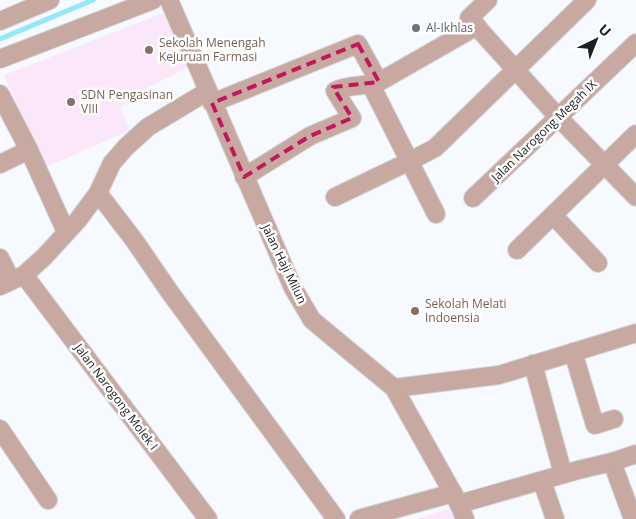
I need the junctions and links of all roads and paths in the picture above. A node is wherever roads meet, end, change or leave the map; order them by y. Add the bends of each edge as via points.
1 (50, 0) edge
2 (153, 0) edge
3 (169, 0) edge
4 (488, 0) edge
5 (587, 0) edge
6 (0, 21) edge
7 (477, 26) junction
8 (636, 43) edge
9 (0, 59) edge
10 (516, 70) junction
11 (375, 84) junction
12 (0, 94) edge
13 (210, 97) junction
14 (558, 117) junction
15 (636, 134) edge
16 (29, 150) junction
17 (410, 161) junction
18 (0, 164) edge
19 (604, 165) junction
20 (244, 177) junction
21 (98, 193) junction
22 (334, 197) dead end
23 (636, 197) edge
24 (473, 198) dead end
25 (436, 214) dead end
26 (553, 215) junction
27 (66, 232) junction
28 (517, 250) dead end
29 (0, 258) edge
30 (598, 263) dead end
31 (12, 280) edge
32 (636, 333) edge
33 (573, 352) junction
34 (533, 364) junction
35 (394, 388) junction
36 (614, 419) dead end
37 (0, 428) edge
38 (636, 454) edge
39 (612, 462) junction
40 (563, 474) junction
41 (542, 481) junction
42 (48, 500) dead end
43 (459, 505) edge
44 (208, 519) edge
45 (336, 519) edge
46 (359, 519) edge
47 (555, 519) edge
48 (633, 519) edge

1 - 6 street
2 - 9 street
3 - 13 street, Jalan Haji Milun
4 - 7 street via 470,18
5 - 10 street
7 - 10 street
7 - 11 street
8 - 14 street, Jalan Narogong Megah IX
10 - 14 street
10 - 17 street via 435,148
11 - 13 street via 358,44
11 - 17 street
11 - 20 street via 344,86 335,91 352,118 310,136
12 - 16 street
13 - 20 street, Jalan Haji Milun
13 - 21 street via 148,127 112,163
14 - 19 street
14 - 24 street, Jalan Narogong Megah IX
15 - 19 street
16 - 18 street
16 - 27 street
17 - 22 street
17 - 25 street
19 - 23 street
19 - 26 street
20 - 35 street, Jalan Haji Milun via 280,262 312,320
21 - 27 street
21 - 45 street
26 - 28 street
26 - 30 street
27 - 31 street via 44,257
29 - 31 street, Jalan Narogong Molek I
31 - 44 street, Jalan Narogong Molek I
32 - 33 street
33 - 34 street
33 - 36 street via 595,426
34 - 35 street via 499,375
34 - 40 street
35 - 43 street, Jalan Haji Milun
37 - 42 street
38 - 39 street
39 - 40 street
39 - 48 street
40 - 41 street
41 - 43 street
41 - 47 street
43 - 46 street

